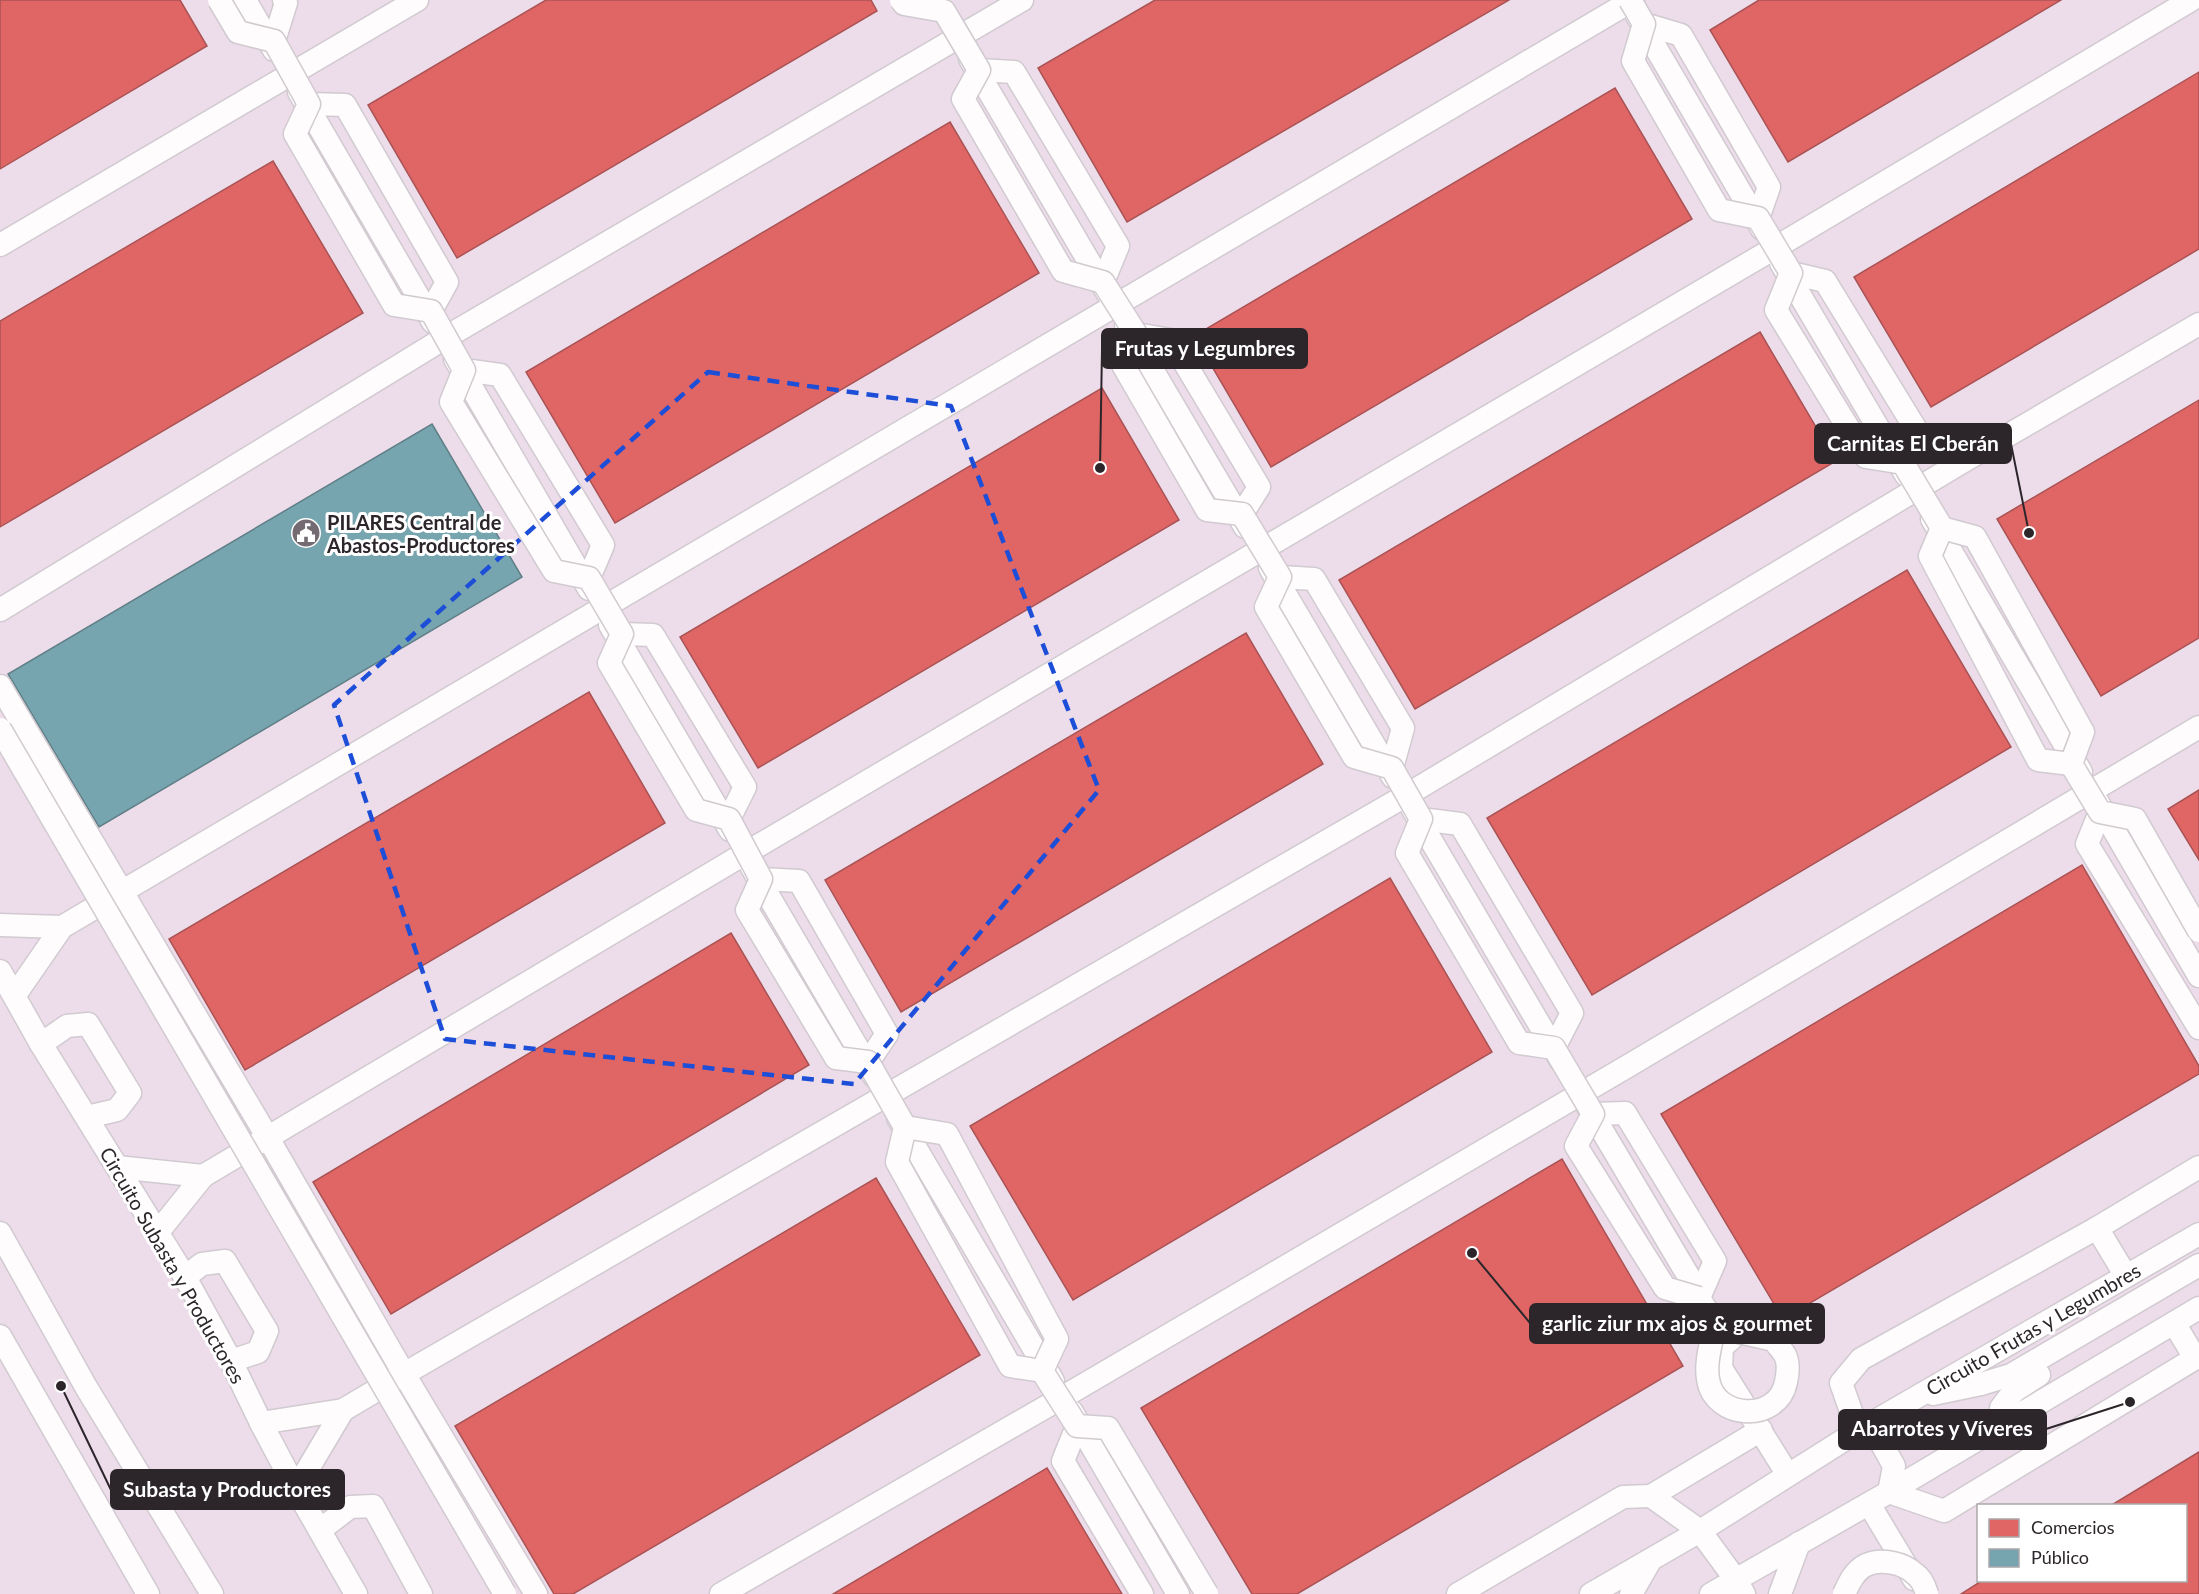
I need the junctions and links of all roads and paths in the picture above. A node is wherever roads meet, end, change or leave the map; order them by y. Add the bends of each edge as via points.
1 (219, 0) edge
2 (245, 0) edge
3 (284, 0) edge
4 (417, 0) edge
5 (901, 0) edge
6 (1022, 0) edge
7 (2191, 0) edge
8 (1630, 1) edge
9 (943, 4) edge
10 (1644, 24) junction
11 (958, 38) junction
12 (274, 41) junction
13 (979, 70) junction
14 (288, 75) junction
15 (309, 104) junction
16 (1758, 218) junction
17 (0, 245) edge
18 (1773, 249) junction
19 (1791, 273) junction
20 (1103, 282) junction
21 (1115, 306) junction
22 (431, 311) junction
23 (2199, 324) edge
24 (1136, 334) junction
25 (443, 339) junction
26 (464, 370) junction
27 (1902, 463) junction
28 (1916, 491) junction
29 (1242, 514) junction
30 (1942, 528) junction
31 (1259, 550) junction
32 (1280, 577) junction
33 (589, 578) junction
34 (600, 608) junction
35 (0, 610) edge
36 (622, 634) junction
37 (0, 686) edge
38 (2199, 727) edge
39 (0, 729) edge
40 (2071, 764) junction
41 (1392, 768) junction
42 (1405, 796) junction
43 (2096, 802) junction
44 (729, 819) junction
45 (1421, 819) junction
46 (744, 854) junction
47 (761, 879) junction
48 (122, 893) junction
49 (0, 925) edge
50 (62, 927) junction
51 (2199, 931) edge
52 (0, 971) edge
53 (2199, 976) edge
54 (15, 995) junction
55 (2199, 1028) edge
56 (41, 1044) junction
57 (1554, 1048) junction
58 (868, 1062) junction
59 (1580, 1094) junction
60 (885, 1096) junction
61 (1593, 1114) junction
62 (87, 1117) junction
63 (905, 1127) junction
64 (268, 1138) junction
65 (117, 1167) junction
66 (2199, 1167) edge
67 (203, 1176) junction
68 (2097, 1228) junction
69 (158, 1232) junction
70 (0, 1233) edge
71 (2199, 1234) edge
72 (2199, 1264) edge
73 (2126, 1276) junction
74 (185, 1277) junction
75 (1689, 1277) dead end
76 (2199, 1281) edge
77 (1699, 1298) junction
78 (2199, 1308) edge
79 (2174, 1323) junction
80 (0, 1336) edge
81 (2197, 1357) edge
82 (231, 1361) junction
83 (1042, 1371) junction
84 (404, 1374) junction
85 (1063, 1397) junction
86 (1914, 1398) junction
87 (343, 1410) junction
88 (261, 1424) junction
89 (2003, 1425) junction
90 (1077, 1426) junction
91 (1761, 1430) junction
92 (1858, 1431) junction
93 (1788, 1475) junction
94 (296, 1489) junction
95 (1889, 1492) junction
96 (1651, 1496) junction
97 (1869, 1504) junction
98 (321, 1530) junction
99 (1700, 1531) junction
100 (1799, 1543) junction
101 (1650, 1560) junction
102 (1740, 1587) edge
103 (148, 1594) edge
104 (212, 1594) edge
105 (356, 1594) edge
106 (421, 1594) edge
107 (505, 1594) edge
108 (536, 1594) edge
109 (721, 1594) edge
110 (1142, 1594) edge
111 (1178, 1594) edge
112 (1207, 1594) edge
113 (1458, 1594) edge
114 (1591, 1594) edge
115 (1631, 1594) edge
116 (1711, 1594) edge
117 (1780, 1594) edge
118 (1844, 1594) edge
119 (1920, 1594) edge
120 (1927, 1594) edge

1 - 12 street, bridge via 238,32
2 - 14 street
3 - 12 street
4 - 14 street
5 - 9 street, bridge via 904,4
6 - 11 street
7 - 18 street
8 - 10 street, bridge
8 - 18 street
8 - 21 street
9 - 11 street
9 - 13 street, bridge
10 - 16 street via 1681,35 1687,45 1769,187
10 - 16 street, bridge via 1633,61 1719,210
11 - 21 street
11 - 25 street
12 - 15 street, bridge
13 - 20 street, bridge via 963,99 1063,271
13 - 20 street via 1014,72 1118,246
14 - 17 street
14 - 25 street
15 - 22 street, bridge via 295,134 394,304
15 - 22 street via 345,105 447,282
16 - 19 street, bridge
18 - 28 street
18 - 31 street
19 - 27 street via 1825,281 1917,431
19 - 27 street, bridge via 1776,310 1866,457
20 - 24 street, bridge
21 - 31 street
21 - 34 street
22 - 26 street, bridge
23 - 28 street
24 - 29 street, bridge via 1123,365 1207,510
24 - 29 street via 1171,340 1259,487
25 - 34 street
25 - 35 street
26 - 33 street, bridge via 451,402 457,412 554,571
26 - 33 street via 500,375 591,525 603,545
27 - 30 street, bridge
28 - 42 street
28 - 43 street
29 - 32 street, bridge
30 - 40 street, bridge via 1975,537 2083,732
30 - 40 street, bridge via 1930,556 2038,760
31 - 42 street
31 - 46 street
32 - 41 street, bridge via 1266,607 1354,757
32 - 41 street via 1314,579 1403,728
33 - 36 street, bridge
34 - 46 street
34 - 48 street
36 - 44 street, bridge via 609,663 696,810
36 - 44 street via 653,635 745,787
37 - 48 street
38 - 43 street
39 - 107 street, bridge
40 - 43 street, bridge
41 - 45 street, bridge
42 - 59 street
42 - 60 street
43 - 51 street, bridge via 2135,819
43 - 53 street
43 - 55 street via 2087,844
43 - 59 street
44 - 47 street, bridge
45 - 57 street, bridge via 1407,853 1519,1043
45 - 57 street via 1460,824 1572,1013
46 - 60 street
46 - 64 street
47 - 58 street, bridge via 747,910 836,1058
47 - 58 street via 799,881 887,1034
48 - 50 street
48 - 64 street
49 - 50 street
50 - 54 street
52 - 54 street, Circuito Subasta y Productores
54 - 56 street, Circuito Subasta y Productores
56 - 62 street, Circuito Subasta y Productores
56 - 62 street via 68,1026 88,1024 130,1093 117,1110
57 - 61 street, bridge
58 - 63 street, bridge
59 - 75 street
59 - 85 street
60 - 84 street
60 - 85 street
61 - 77 street, bridge via 1576,1146 1665,1288
61 - 77 street via 1625,1113 1715,1261
62 - 65 street, Circuito Subasta y Productores
63 - 83 street, bridge via 897,1162 1010,1366
63 - 83 street, bridge via 947,1134 1057,1339
64 - 67 street
64 - 84 street
65 - 67 street
65 - 69 street, Circuito Subasta y Productores
66 - 68 street
67 - 69 street
68 - 73 street
68 - 92 street via 1861,1359 1842,1383
69 - 74 street, Circuito Subasta y Productores
70 - 104 street via 86,1387
71 - 73 street, Circuito Frutas y Legumbres
72 - 86 street via 2011,1375
73 - 86 street, Circuito Frutas y Legumbres
74 - 82 street, Circuito Subasta y Productores
74 - 82 street via 201,1264 225,1261 267,1331 258,1352
76 - 89 street via 2014,1391 2001,1408
77 - 91 street, bridge via 1715,1324 1708,1379 1714,1396 1729,1407 1741,1411 1759,1412 1774,1404 1784,1392 1789,1372 1785,1355 1774,1340 1738,1332 1722,1347 1721,1368
78 - 79 street
79 - 81 street
79 - 89 street
80 - 103 street
81 - 95 street via 1944,1511
82 - 88 street, Circuito Subasta y Productores
83 - 90 street, bridge
84 - 87 street
84 - 108 street
85 - 109 street
85 - 111 street
86 - 92 street, Circuito Frutas y Legumbres
87 - 88 street
87 - 94 street
88 - 94 street, Circuito Subasta y Productores
89 - 95 street
90 - 110 street via 1063,1461
90 - 112 street, bridge via 1108,1428
91 - 93 street
91 - 96 street
92 - 93 street, Circuito Frutas y Legumbres
92 - 95 street via 1878,1437 1894,1466
93 - 99 street, Circuito Frutas y Legumbres
94 - 98 street, Circuito Subasta y Productores
95 - 97 street
96 - 99 street
96 - 113 street via 1623,1497
97 - 100 street
97 - 119 street
98 - 105 street, Circuito Subasta y Productores
98 - 106 street via 350,1507 373,1506
99 - 101 street, Circuito Frutas y Legumbres
99 - 102 street
100 - 102 street
100 - 117 street
101 - 114 street, Circuito Frutas y Legumbres
101 - 115 street
102 - 116 street
118 - 120 street, bridge via 1852,1577 1866,1565 1882,1561 1915,1574

